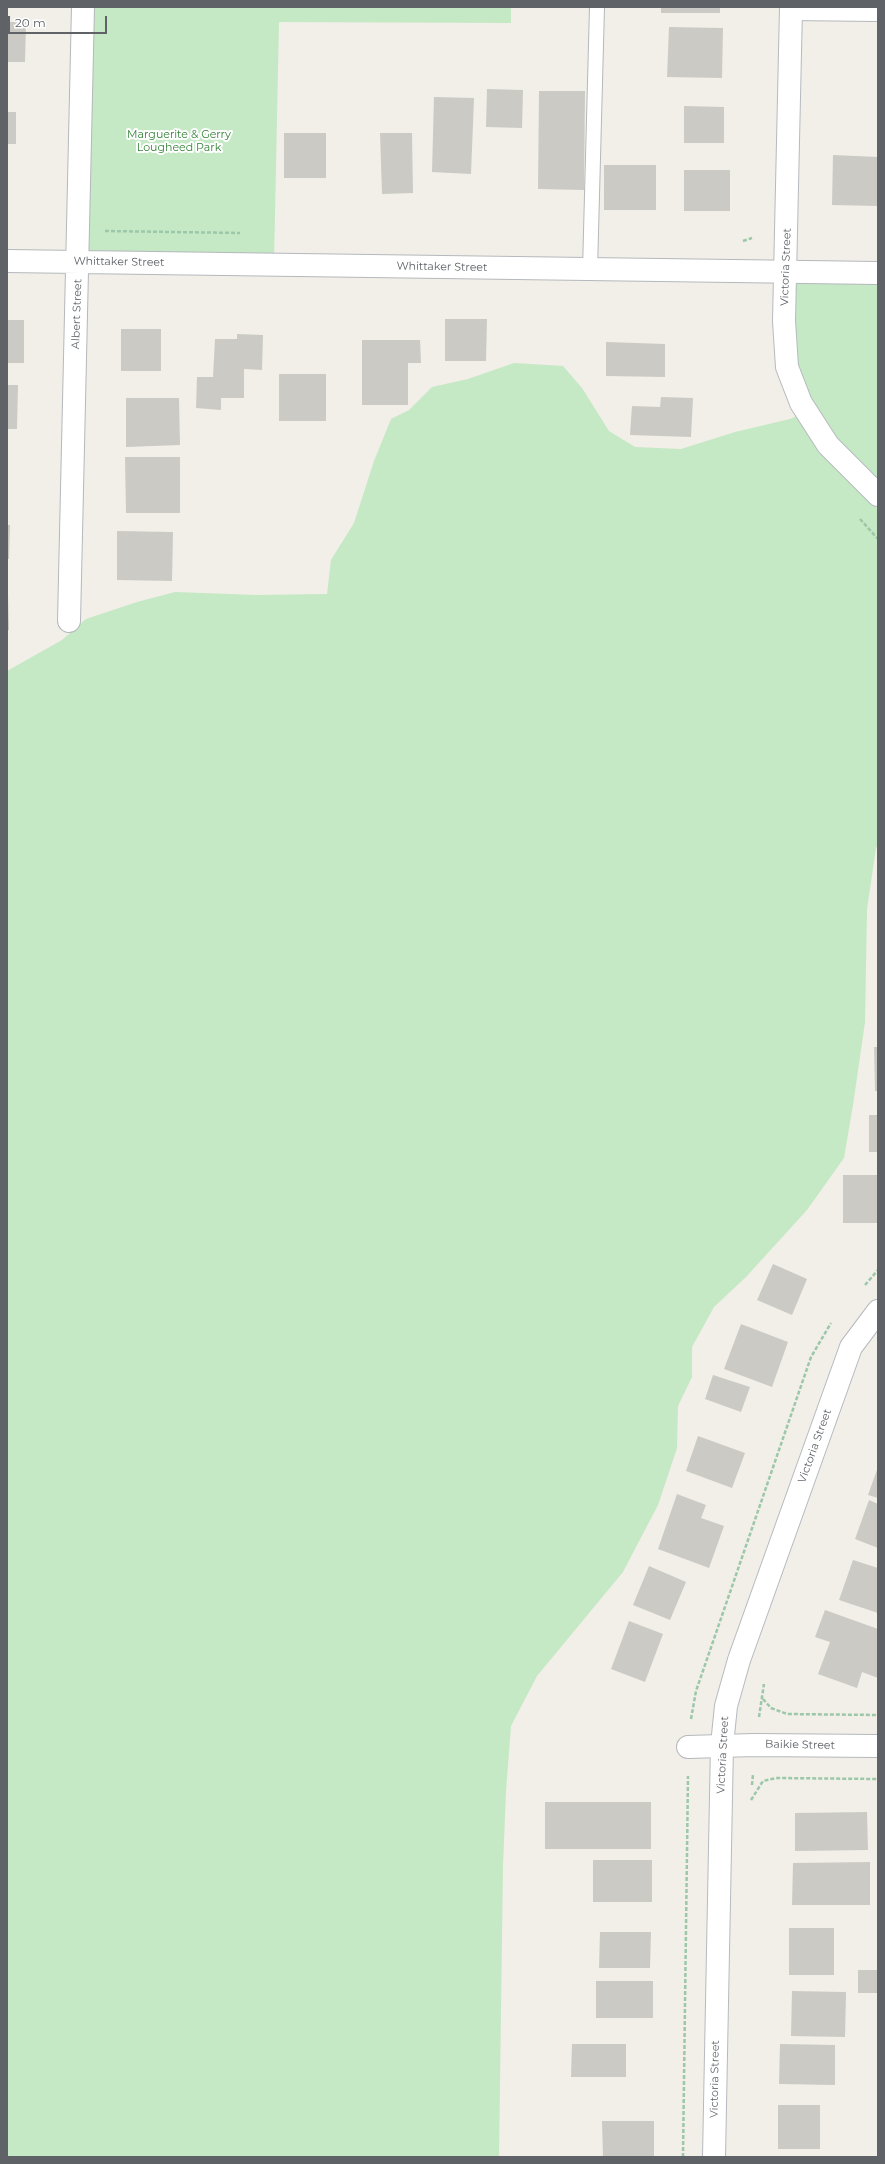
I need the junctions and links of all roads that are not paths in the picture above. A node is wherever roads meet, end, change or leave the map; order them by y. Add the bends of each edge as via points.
1 (83, 7) edge
2 (597, 7) edge
3 (791, 10) edge
4 (878, 14) edge
5 (7, 261) edge
6 (78, 262) junction
7 (590, 270) junction
8 (786, 272) junction
9 (878, 273) edge
10 (878, 495) edge
11 (69, 621) dead end
12 (878, 1311) edge
13 (722, 1745) junction
14 (878, 1746) edge
15 (688, 1747) dead end
16 (714, 2157) edge

1 - 6 street, Albert Street
2 - 7 lane
3 - 4 lane
3 - 8 street, Victoria Street
5 - 6 street, Whittaker Street
6 - 7 street, Whittaker Street
6 - 11 street, Albert Street
7 - 8 street, Whittaker Street
8 - 9 street, Whittaker Street
8 - 10 street, Victoria Street via 784,321 787,367 801,403 828,445
12 - 13 street, Victoria Street via 851,1347 739,1660 726,1706
13 - 14 street, Baikie Street
13 - 15 street, Baikie Street
13 - 16 street, Victoria Street

